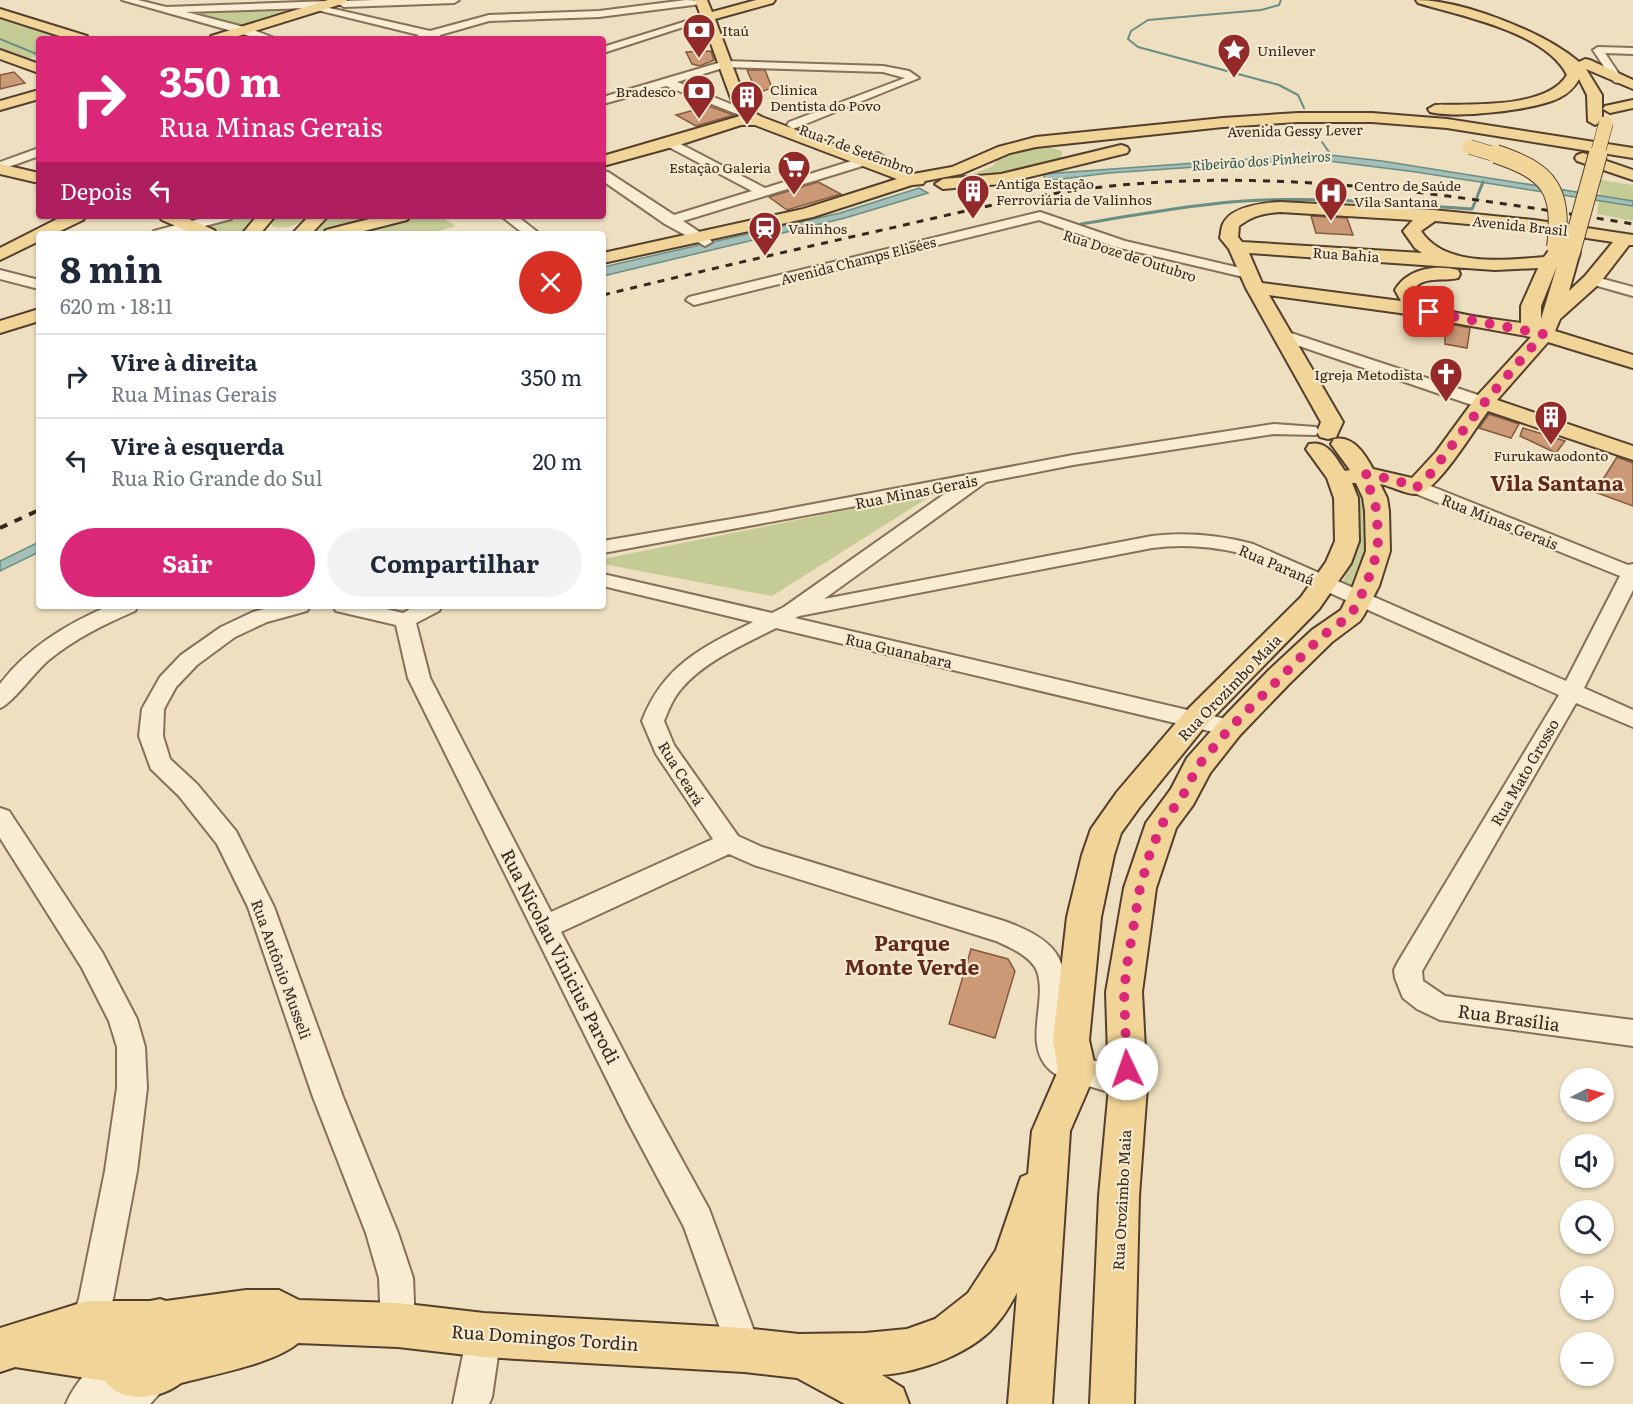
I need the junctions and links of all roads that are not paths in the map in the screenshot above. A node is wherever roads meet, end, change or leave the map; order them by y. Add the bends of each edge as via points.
1 (127, 0) edge
2 (454, 0) edge
3 (704, 0) edge
4 (769, 0) edge
5 (1422, 0) edge
6 (1437, 0) edge
7 (615, 1) edge
8 (326, 3) edge
9 (164, 10) junction
10 (631, 11) junction
11 (0, 13) edge
12 (599, 14) junction
13 (711, 17) junction
14 (247, 31) junction
15 (430, 35) junction
16 (73, 36) edge
17 (228, 36) edge
18 (236, 36) edge
19 (263, 36) edge
20 (427, 36) edge
21 (435, 36) edge
22 (1548, 46) junction
23 (606, 49) edge
24 (1633, 51) edge
25 (0, 55) edge
26 (1585, 63) junction
27 (730, 64) junction
28 (36, 68) edge
29 (1618, 80) junction
30 (669, 83) junction
31 (1633, 85) edge
32 (612, 87) dead end
33 (631, 94) junction
34 (36, 95) edge
35 (36, 100) edge
36 (606, 100) edge
37 (1633, 104) edge
38 (0, 106) edge
39 (0, 111) edge
40 (744, 112) junction
41 (1364, 118) junction
42 (1604, 118) junction
43 (1258, 119) junction
44 (792, 125) junction
45 (1272, 135) dead end
46 (1090, 138) junction
47 (1633, 141) edge
48 (1036, 142) junction
49 (671, 143) junction
50 (1143, 145) junction
51 (1452, 145) dead end
52 (1549, 148) junction
53 (1109, 152) junction
54 (36, 153) edge
55 (1633, 153) edge
56 (872, 159) junction
57 (606, 160) edge
58 (1633, 162) edge
59 (1061, 164) junction
60 (0, 167) edge
61 (1633, 175) edge
62 (36, 177) edge
63 (606, 177) edge
64 (921, 179) junction
65 (763, 192) junction
66 (1433, 215) junction
67 (71, 219) edge
68 (176, 219) edge
69 (215, 219) edge
70 (384, 219) edge
71 (512, 219) edge
72 (1021, 220) junction
73 (670, 221) junction
74 (192, 225) junction
75 (45, 231) edge
76 (170, 231) edge
77 (203, 231) edge
78 (342, 231) edge
79 (529, 231) edge
80 (36, 236) edge
81 (1629, 239) edge
82 (702, 240) junction
83 (1237, 247) junction
84 (0, 255) edge
85 (1557, 255) junction
86 (606, 257) edge
87 (1456, 261) junction
88 (606, 263) edge
89 (1178, 273) dead end
90 (0, 274) edge
91 (1206, 279) dead end
92 (1592, 280) junction
93 (1251, 281) junction
94 (36, 283) edge
95 (1633, 292) edge
96 (694, 300) dead end
97 (1429, 312) junction
98 (36, 316) edge
99 (1547, 325) junction
100 (0, 327) edge
101 (1282, 335) junction
102 (1633, 362) edge
103 (1484, 403) junction
104 (1322, 441) junction
105 (1633, 453) edge
106 (1351, 476) junction
107 (979, 479) junction
108 (1416, 488) junction
109 (606, 546) edge
110 (1632, 572) edge
111 (606, 581) edge
112 (1325, 585) junction
113 (1360, 598) junction
114 (842, 601) junction
115 (122, 609) edge
116 (289, 609) edge
117 (356, 609) edge
118 (426, 609) edge
119 (781, 616) junction
120 (405, 620) junction
121 (845, 638) junction
122 (1571, 693) junction
123 (0, 700) edge
124 (1196, 718) junction
125 (1633, 719) edge
126 (1230, 728) junction
127 (0, 818) edge
128 (729, 843) junction
129 (547, 926) junction
130 (1408, 970) joint
131 (1633, 1033) edge
132 (1077, 1071) junction
133 (1128, 1087) junction
134 (1051, 1131) junction
135 (291, 1321) junction
136 (159, 1322) junction
137 (398, 1324) junction
138 (484, 1335) junction
139 (82, 1340) junction
140 (5, 1348) edge
141 (744, 1350) junction
142 (799, 1356) junction
143 (137, 1375) edge
144 (84, 1404) edge
145 (471, 1404) edge
146 (887, 1404) edge
147 (1030, 1404) edge
148 (1112, 1404) edge

1 - 9 street
2 - 8 street
3 - 10 street
3 - 13 main road
4 - 13 main road
5 - 22 main road via 1497,24
6 - 26 main road via 1535,34
7 - 10 street
7 - 12 street
8 - 9 street
8 - 14 main road
8 - 15 street
9 - 14 street
10 - 12 street
11 - 16 main road
12 - 15 street via 489,18
13 - 23 street
13 - 27 main road
14 - 17 main road
14 - 18 main road
14 - 19 street
15 - 20 street
15 - 21 street
22 - 42 main road via 1572,61 1590,81
22 - 43 main road via 1568,63 1574,75 1568,88 1540,100 1481,107
24 - 29 street via 1598,50
25 - 28 main road
26 - 29 main road
26 - 42 main road via 1602,82
27 - 30 street
27 - 40 main road
27 - 44 street via 871,68 896,70 914,78
29 - 31 main road
30 - 33 street
30 - 40 street
32 - 33 street
33 - 36 street
34 - 38 main road
35 - 39 main road
37 - 42 main road
40 - 44 main road, Rua 7 de Setembro
40 - 49 main road
40 - 56 main road, Rua 7 de Setembro
41 - 43 main road, Avenida Gessy Lever
41 - 47 main road via 1475,123
41 - 55 main road, Avenida Gessy Lever via 1497,130
42 - 85 main road, bridge
43 - 46 main road, Avenida Gessy Lever
44 - 56 main road, Rua 7 de Setembro
45 - 50 main road
46 - 48 main road, Avenida Gessy Lever
46 - 53 main road via 1083,141 1084,146
48 - 59 main road via 1056,145 1068,152 1069,157
48 - 64 main road, Avenida Gessy Lever
49 - 57 main road
49 - 65 street
50 - 52 main road, Avenida Gessy Lever via 1224,131 1326,126 1443,133
50 - 53 main road, Avenida Gessy Lever
51 - 85 main road, bridge via 1493,153 1529,168 1554,188 1560,210
52 - 58 main road, Avenida Gessy Lever
52 - 61 main road
53 - 59 main road, Avenida Gessy Lever
54 - 60 street
56 - 64 main road, Rua 7 de Setembro
56 - 65 street
59 - 64 main road, Avenida Gessy Lever via 983,182
60 - 62 main road
63 - 73 street
64 - 82 main road via 825,215
65 - 73 street
66 - 81 main road, Avenida Brasil
66 - 83 main road, Avenida Brasil via 1270,208 1249,212 1231,224 1229,238
66 - 87 main road via 1412,231 1415,238 1436,254
67 - 75 main road
68 - 74 main road
69 - 74 street
70 - 78 main road
71 - 79 street
72 - 89 street, Rua Doze de Outubro
72 - 93 street, Rua Doze de Outubro via 1044,217 1120,244
72 - 96 street, Avenida Champs Elisées
73 - 82 street
74 - 76 street
74 - 77 main road
80 - 84 main road
81 - 92 main road
82 - 86 main road
82 - 88 main road
83 - 87 main road, Rua Bahia
83 - 93 main road, Avenida Brasil
85 - 87 main road, Rua Bahia via 1506,265
85 - 97 main road via 1522,272 1433,274 1411,280 1404,290 1406,296
85 - 99 main road via 1561,279
85 - 99 main road via 1531,306 1530,319
90 - 94 street
91 - 93 street, Rua Doze de Outubro
92 - 95 street
92 - 99 main road
93 - 97 main road, Rua Doze de Outubro
93 - 101 main road, Rua Orozimbo Maia
97 - 99 main road, Rua Doze de Outubro
98 - 100 main road
99 - 102 main road, Rua Doze de Outubro
99 - 103 main road
101 - 103 street
101 - 104 main road, Rua Orozimbo Maia via 1332,422
103 - 105 main road
103 - 108 main road
104 - 106 main road, Rua Orozimbo Maia
104 - 107 street, Rua Minas Gerais via 1229,436 1073,459
106 - 108 main road, Rua Minas Gerais via 1396,480
106 - 112 main road, Rua Orozimbo Maia via 1346,498 1347,541
106 - 113 main road, Rua Orozimbo Maia via 1375,498 1379,533 1378,550
107 - 109 street, Rua Minas Gerais
107 - 119 street, Rua Ceará
108 - 110 street, Rua Minas Gerais
110 - 122 street, Rua Mato Grosso
111 - 119 street, Rua Guanabara
112 - 113 street, Rua Paraná
112 - 114 street, Rua Paraná via 1246,548 1185,537
112 - 124 main road, Rua Orozimbo Maia
113 - 122 street, Rua Paraná
113 - 126 main road, Rua Orozimbo Maia via 1351,615 1322,636
114 - 119 street, Rua Paraná
114 - 121 street via 830,614 830,621 833,630
115 - 123 street via 72,632 31,664
116 - 137 street, Rua Antônio Musseli via 228,632 189,660 168,682 153,709 151,736 159,762 227,838 261,906 328,1097 382,1233 396,1278
117 - 120 street
118 - 120 street
119 - 121 street, Rua Guanabara
119 - 128 street, Rua Ceará via 693,666 661,700 653,721 663,748
120 - 129 street, Rua Nicolau Vinicius Parodi via 419,678
121 - 124 street, Rua Guanabara
122 - 125 street, Rua Paraná
122 - 130 street, Rua Mato Grosso
124 - 126 street, Rua Guanabara
124 - 132 main road, Rua Orozimbo Maia via 1107,829 1098,855 1084,917 1071,1040
126 - 133 main road, Rua Orozimbo Maia via 1198,766 1162,824 1140,888 1124,992
127 - 139 street via 92,960 123,1019 131,1047 132,1088 121,1171 96,1299
128 - 129 street
128 - 132 street via 754,855 1026,942 1042,954 1051,971 1055,1055
129 - 141 street, Rua Nicolau Vinicius Parodi via 638,1110 698,1220
130 - 131 street, Rua Brasília via 1408,983 1416,993 1440,1008
132 - 133 street via 1107,1077
132 - 134 main road
133 - 148 main road, Rua Orozimbo Maia via 1119,1196
134 - 142 main road, Rua Domingos Tordin via 1014,1261 983,1308 948,1336 907,1351 865,1356
134 - 147 main road
135 - 136 main road, Rua Domingos Tordin via 279,1311 246,1311
135 - 137 main road, Rua Domingos Tordin
135 - 143 main road, Rua Domingos Tordin via 274,1335
136 - 139 main road, Rua Domingos Tordin
136 - 143 main road via 176,1327 180,1334 177,1353
137 - 138 main road, Rua Domingos Tordin
138 - 141 main road, Rua Domingos Tordin
138 - 145 street
139 - 140 main road, Rua Domingos Tordin
139 - 143 main road, Rua Domingos Tordin
141 - 142 main road, Rua Domingos Tordin
142 - 146 main road, Rua Domingos Tordin
143 - 144 street

